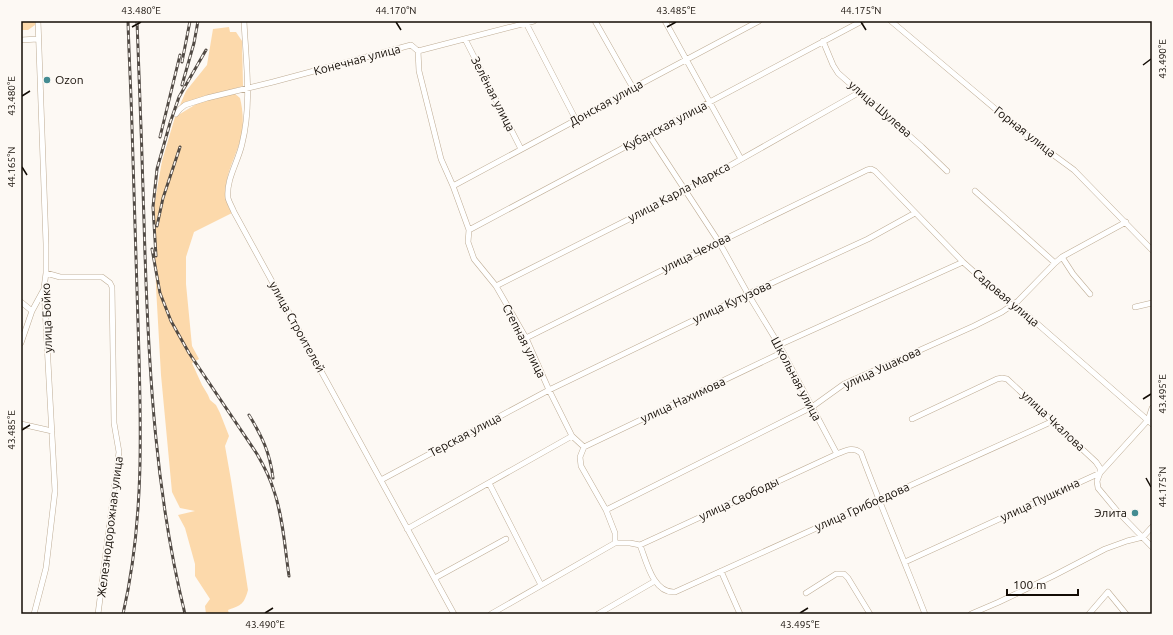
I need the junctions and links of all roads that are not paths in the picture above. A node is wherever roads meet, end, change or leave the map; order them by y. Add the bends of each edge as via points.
1 (38, 21) edge
2 (244, 21) edge
3 (534, 21) edge
4 (595, 21) edge
5 (665, 21) edge
6 (759, 21) edge
7 (862, 21) edge
8 (892, 21) edge
9 (526, 23) junction
10 (38, 39) junction
11 (465, 39) junction
12 (21, 40) edge
13 (823, 41) junction
14 (418, 51) junction
15 (687, 59) junction
16 (248, 88) junction
17 (632, 88) junction
18 (860, 92) junction
19 (710, 102) junction
20 (176, 114) dead end
21 (576, 120) junction
22 (648, 135) junction
23 (522, 149) junction
24 (741, 158) junction
25 (867, 170) joint
26 (947, 171) dead end
27 (453, 186) junction
28 (684, 190) junction
29 (975, 191) dead end
30 (916, 213) junction
31 (1126, 222) junction
32 (468, 230) junction
33 (719, 242) junction
34 (1152, 250) edge
35 (1062, 257) junction
36 (964, 262) junction
37 (1055, 263) junction
38 (46, 273) junction
39 (496, 286) junction
40 (44, 288) junction
41 (748, 294) junction
42 (1090, 294) dead end
43 (21, 302) edge
44 (1152, 303) edge
45 (1012, 305) junction
46 (1135, 306) dead end
47 (32, 311) junction
48 (526, 338) junction
49 (21, 343) edge
50 (779, 345) junction
51 (783, 352) junction
52 (549, 390) junction
53 (812, 407) junction
54 (1152, 408) edge
55 (912, 419) dead end
56 (1053, 421) junction
57 (1150, 422) edge
58 (21, 424) edge
59 (52, 431) junction
60 (572, 436) junction
61 (584, 447) junction
62 (837, 454) junction
63 (1100, 472) junction
64 (381, 480) junction
65 (488, 483) junction
66 (878, 500) junction
67 (606, 510) junction
68 (1152, 527) edge
69 (407, 529) junction
70 (1143, 536) junction
71 (506, 539) dead end
72 (615, 543) junction
73 (640, 545) junction
74 (1152, 547) edge
75 (905, 562) junction
76 (721, 571) junction
77 (434, 578) junction
78 (655, 581) junction
79 (541, 585) junction
80 (806, 593) dead end
81 (500, 609) junction
82 (34, 614) edge
83 (98, 614) edge
84 (454, 614) edge
85 (491, 614) edge
86 (504, 614) edge
87 (598, 614) edge
88 (740, 614) edge
89 (870, 614) edge
90 (925, 614) edge
91 (971, 614) edge
92 (1089, 614) edge
93 (1126, 614) edge

1 - 10 street, улица Бойко
2 - 16 street, улица Строителей
3 - 9 street, Конечная улица
4 - 17 street
5 - 15 street
6 - 15 street, Донская улица
7 - 13 street, Кубанская улица
8 - 31 street, Горная улица via 1026,134 1074,170
9 - 11 street, Конечная улица
9 - 21 street
10 - 12 street
10 - 38 street, улица Бойко
11 - 14 street, Конечная улица
11 - 23 street, Зелёная улица
13 - 18 street, улица Шулева via 832,65
13 - 19 street, Кубанская улица
14 - 16 street, Конечная улица via 411,46
14 - 27 street, Степная улица via 419,71 441,159
15 - 17 street, Донская улица
15 - 19 street
16 - 20 street, Конечная улица via 191,102
16 - 64 street, улица Строителей via 247,118 242,145 230,176 228,198
17 - 21 street, Донская улица
18 - 24 street, улица Карла Маркса
18 - 26 street, улица Шулева
19 - 22 street, Кубанская улица
19 - 24 street
21 - 23 street, Донская улица
22 - 28 street, Школьная улица
22 - 32 street, Кубанская улица
23 - 27 street, Донская улица
24 - 28 street, улица Карла Маркса
25 - 30 street, Садовая улица via 875,171
25 - 33 street, улица Чехова
27 - 32 street, Степная улица
28 - 33 street, Школьная улица
28 - 39 street, улица Карла Маркса
29 - 37 street
30 - 36 street, Садовая улица
30 - 41 street, улица Кутузова via 868,239
31 - 34 street, Горная улица
31 - 35 street, улица Ушакова
32 - 39 street, Степная улица via 468,242 474,258
33 - 41 street, Школьная улица
33 - 48 street, улица Чехова
35 - 37 street, улица Ушакова
35 - 42 street
36 - 45 street, Садовая улица
36 - 50 street
37 - 45 street, улица Ушакова
38 - 40 street, улица Бойко
38 - 83 street, Железнодорожная улица via 60,277 102,277 110,282 112,287 114,424 119,452
39 - 48 street, Степная улица
40 - 47 street
40 - 59 street, улица Бойко
41 - 50 street, Школьная улица
41 - 52 street, улица Кутузова
43 - 47 street
44 - 46 street
45 - 53 street, улица Ушакова via 974,326 844,384
45 - 57 street, Садовая улица
47 - 49 street
48 - 52 street, Степная улица
50 - 51 street, Школьная улица
51 - 53 street, Школьная улица
51 - 61 street, улица Нахимова
52 - 60 street, Степная улица
52 - 64 street, Терская улица
53 - 62 street, Школьная улица
53 - 67 street, улица Ушакова
54 - 57 street, улица Пушкина
55 - 56 street, улица Чкалова via 1002,378 1008,379
56 - 63 street, улица Чкалова via 1096,462
56 - 66 street, улица Грибоедова
57 - 63 street, улица Пушкина
58 - 59 street
59 - 82 street, улица Бойко via 55,491 46,568
60 - 61 street, Степная улица
60 - 65 street
61 - 67 street via 580,457 581,466
62 - 66 street via 852,449 861,453
62 - 73 street, улица Свободы
63 - 70 street via 1098,488
63 - 75 street, улица Пушкина
64 - 69 street, улица Строителей
65 - 69 street
65 - 79 street
66 - 75 street
66 - 76 street, улица Грибоедова
67 - 72 street via 615,533
68 - 70 street
69 - 77 street, улица Строителей
70 - 74 street
70 - 91 street via 1105,549 1046,580
71 - 77 street
72 - 73 street
72 - 79 street
73 - 78 street
75 - 90 street
76 - 78 street, улица Грибоедова via 675,592 662,589
76 - 88 street
77 - 84 street, улица Строителей
78 - 87 street
79 - 81 street
80 - 89 street via 836,574 844,574
81 - 85 street
81 - 86 street
92 - 93 street via 1108,592

